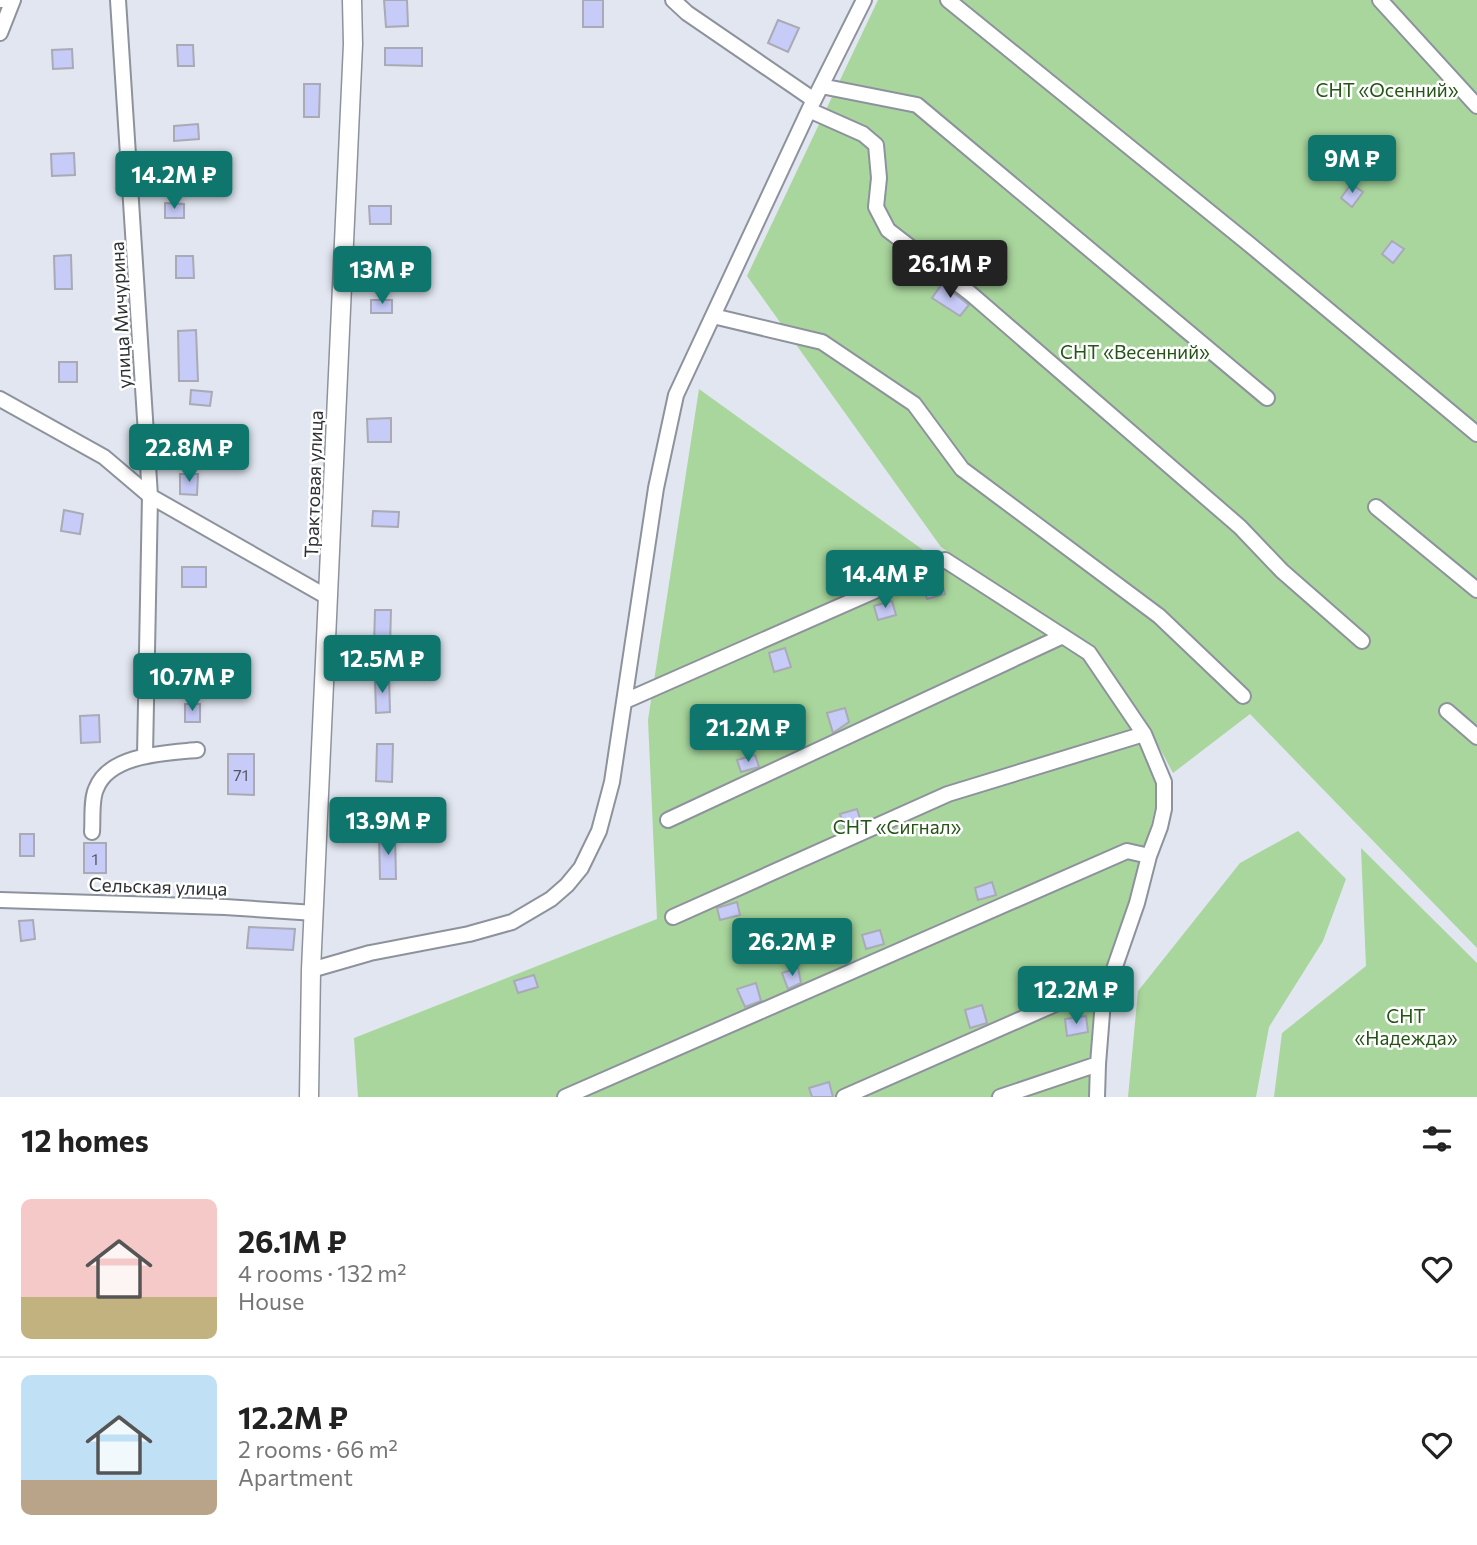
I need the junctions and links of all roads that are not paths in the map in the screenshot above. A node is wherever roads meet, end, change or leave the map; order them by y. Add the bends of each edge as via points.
1 (13, 0) edge
2 (118, 0) edge
3 (352, 0) edge
4 (673, 0) edge
5 (864, 0) edge
6 (948, 0) edge
7 (1380, 0) edge
8 (0, 33) edge
9 (821, 86) junction
10 (812, 105) junction
11 (1477, 106) edge
12 (713, 316) junction
13 (0, 398) edge
14 (1267, 398) dead end
15 (1477, 434) edge
16 (150, 496) junction
17 (1376, 507) dead end
18 (1477, 590) edge
19 (329, 598) junction
20 (1063, 636) junction
21 (1362, 641) dead end
22 (1244, 696) dead end
23 (625, 701) junction
24 (1447, 711) dead end
25 (1143, 734) junction
26 (1477, 737) edge
27 (197, 750) dead end
28 (145, 755) junction
29 (668, 820) dead end
30 (92, 832) dead end
31 (1149, 856) junction
32 (0, 900) edge
33 (315, 914) junction
34 (673, 917) dead end
35 (311, 970) junction
36 (1103, 1001) junction
37 (1098, 1064) junction
38 (309, 1097) edge
39 (565, 1097) edge
40 (844, 1097) edge
41 (1000, 1097) edge
42 (1097, 1097) edge

1 - 8 street
2 - 16 street, улица Мичурина
3 - 19 main road, Трактовая улица
4 - 10 street
5 - 9 street
6 - 15 street
7 - 11 street
9 - 10 street
9 - 14 street via 917,105
10 - 12 street
10 - 21 street via 876,145 876,207 888,230 971,294 1240,527
12 - 22 street via 822,342 914,404 962,469 1158,616
12 - 23 street via 676,395 656,488
13 - 16 street via 104,457
16 - 19 street
16 - 28 street, улица Мичурина
17 - 18 street
19 - 33 main road, Трактовая улица
20 - 23 street via 945,560
20 - 25 street via 1089,653
20 - 29 street
23 - 35 street via 599,831 581,868 551,899 512,922
24 - 26 street
25 - 31 street via 1164,782 1164,809
25 - 34 street via 948,794
27 - 28 street
28 - 30 street via 109,770 95,789
31 - 36 street
31 - 39 street via 1126,851
32 - 33 street, Сельская улица
33 - 35 main road, Трактовая улица
35 - 38 main road, Трактовая улица
36 - 37 street
36 - 40 street via 1069,998
37 - 41 street
37 - 42 street

